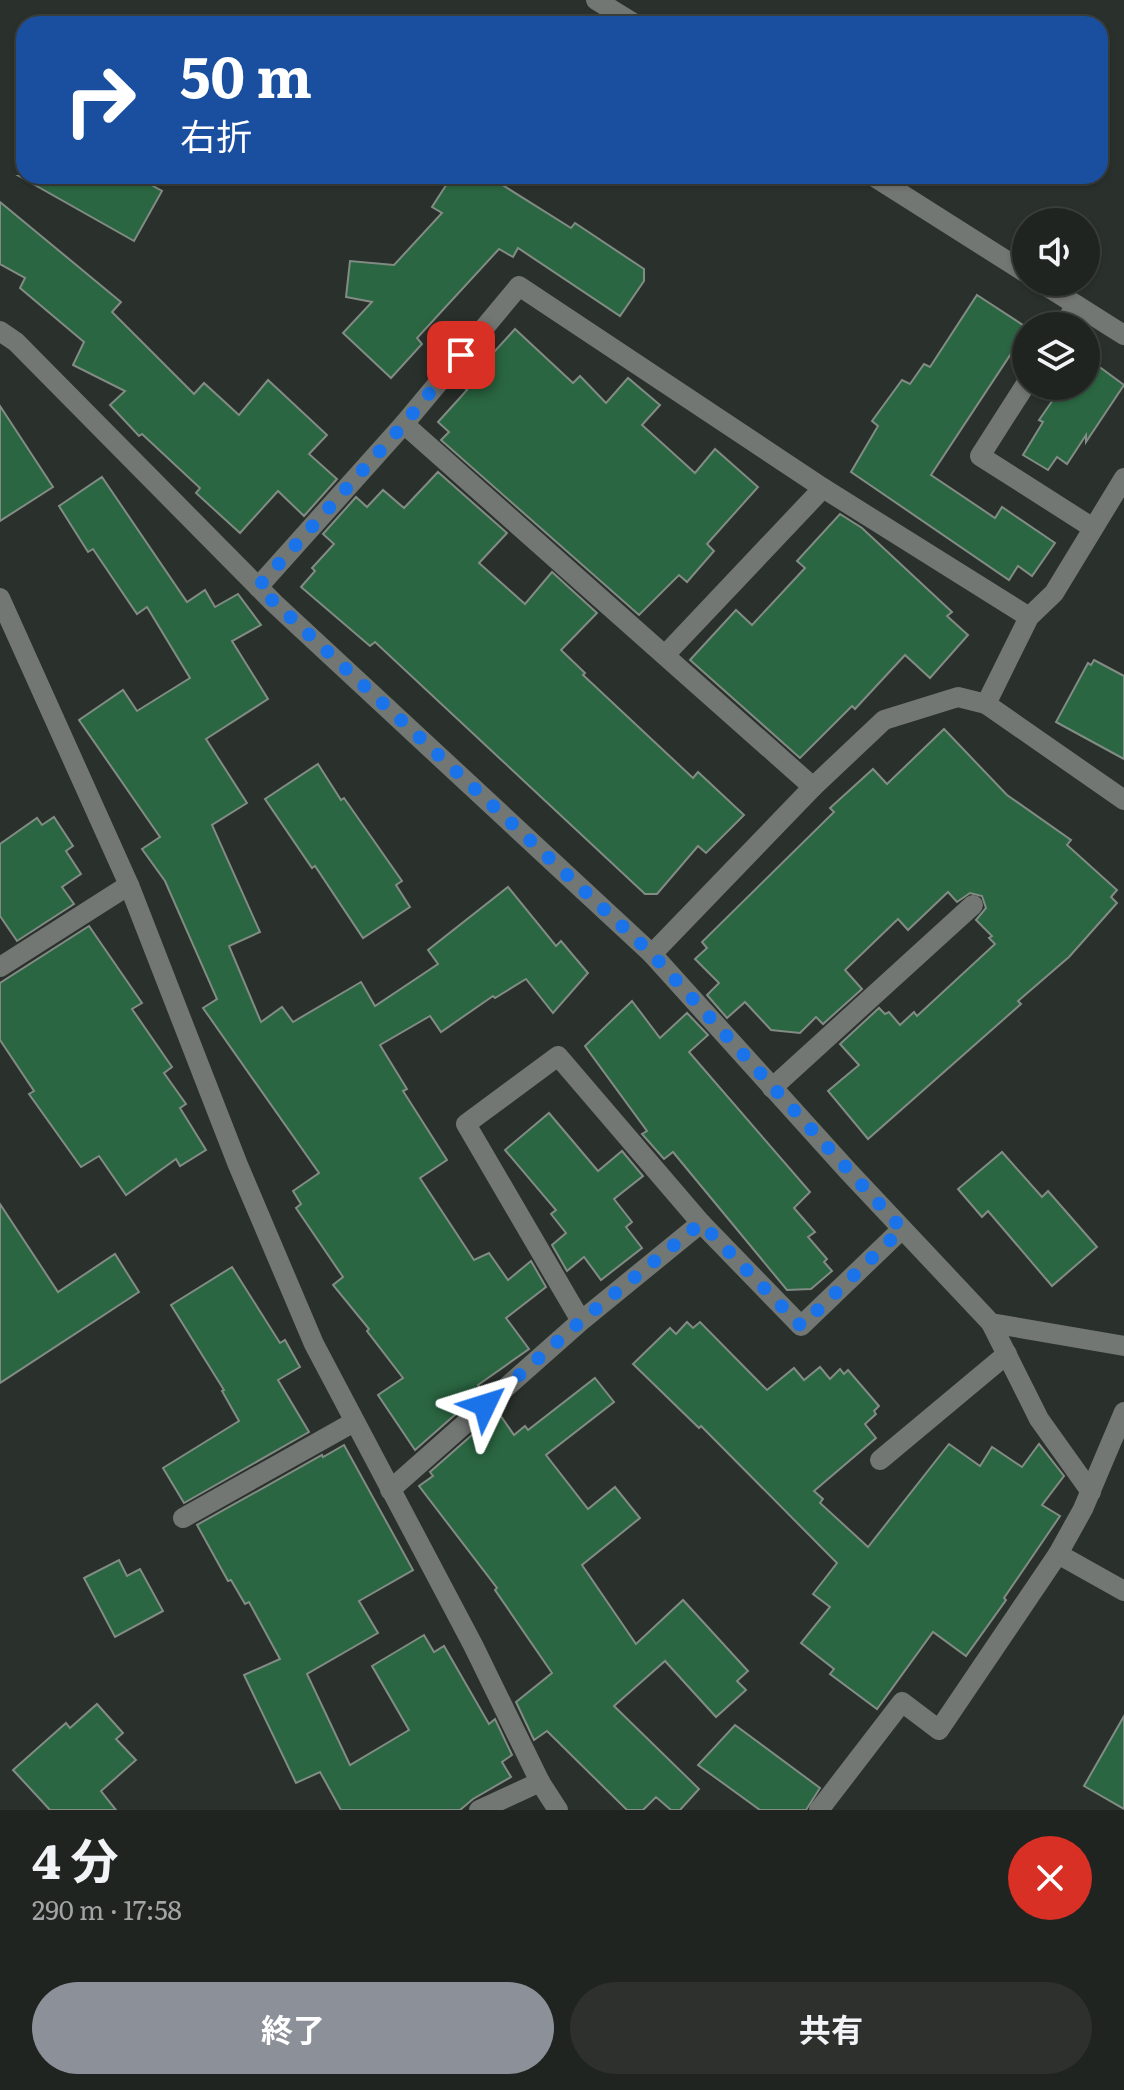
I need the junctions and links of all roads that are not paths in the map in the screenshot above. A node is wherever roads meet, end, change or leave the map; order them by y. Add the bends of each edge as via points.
1 (596, 0) edge
2 (622, 16) edge
3 (886, 184) edge
4 (1012, 264) edge
5 (1062, 296) edge
6 (1076, 305) junction
7 (1072, 312) edge
8 (0, 331) edge
9 (1124, 335) edge
10 (1016, 400) edge
11 (404, 424) junction
12 (1124, 478) edge
13 (823, 488) junction
14 (1093, 528) junction
15 (258, 587) junction
16 (0, 598) edge
17 (1029, 617) junction
18 (665, 655) junction
19 (986, 704) junction
20 (813, 787) junction
21 (1124, 800) edge
22 (129, 885) junction
23 (973, 905) dead end
24 (652, 954) junction
25 (0, 967) edge
26 (772, 1088) junction
27 (701, 1223) junction
28 (902, 1229) junction
29 (581, 1321) junction
30 (991, 1323) junction
31 (1124, 1346) edge
32 (1007, 1354) junction
33 (1124, 1412) edge
34 (354, 1422) junction
35 (880, 1460) dead end
36 (390, 1490) junction
37 (1091, 1492) junction
38 (183, 1518) dead end
39 (1058, 1554) junction
40 (1124, 1591) edge
41 (540, 1782) junction
42 (479, 1810) edge
43 (558, 1810) edge
44 (819, 1810) edge

1 - 2 street
3 - 4 street
5 - 6 street
6 - 7 street
6 - 9 street
8 - 15 street
10 - 14 street via 980,456
11 - 13 street via 519,286
11 - 15 street
11 - 18 street
12 - 14 street
13 - 17 street
13 - 18 street
14 - 17 street via 1054,593
15 - 24 street
16 - 22 street
17 - 19 street
18 - 20 street
19 - 20 street via 958,697 884,720
19 - 21 street
20 - 24 street
22 - 25 street
22 - 34 street via 248,1190
23 - 26 street
24 - 26 street
26 - 28 street
27 - 28 street via 801,1326
27 - 29 street
27 - 29 street via 558,1056 466,1124
28 - 30 street
29 - 36 street
30 - 31 street
30 - 32 street
32 - 35 street
32 - 37 street via 1039,1419
33 - 37 street
34 - 36 street
34 - 38 street
36 - 41 street
37 - 39 street
39 - 40 street
39 - 44 street via 939,1730 902,1702
41 - 42 street
41 - 43 street

